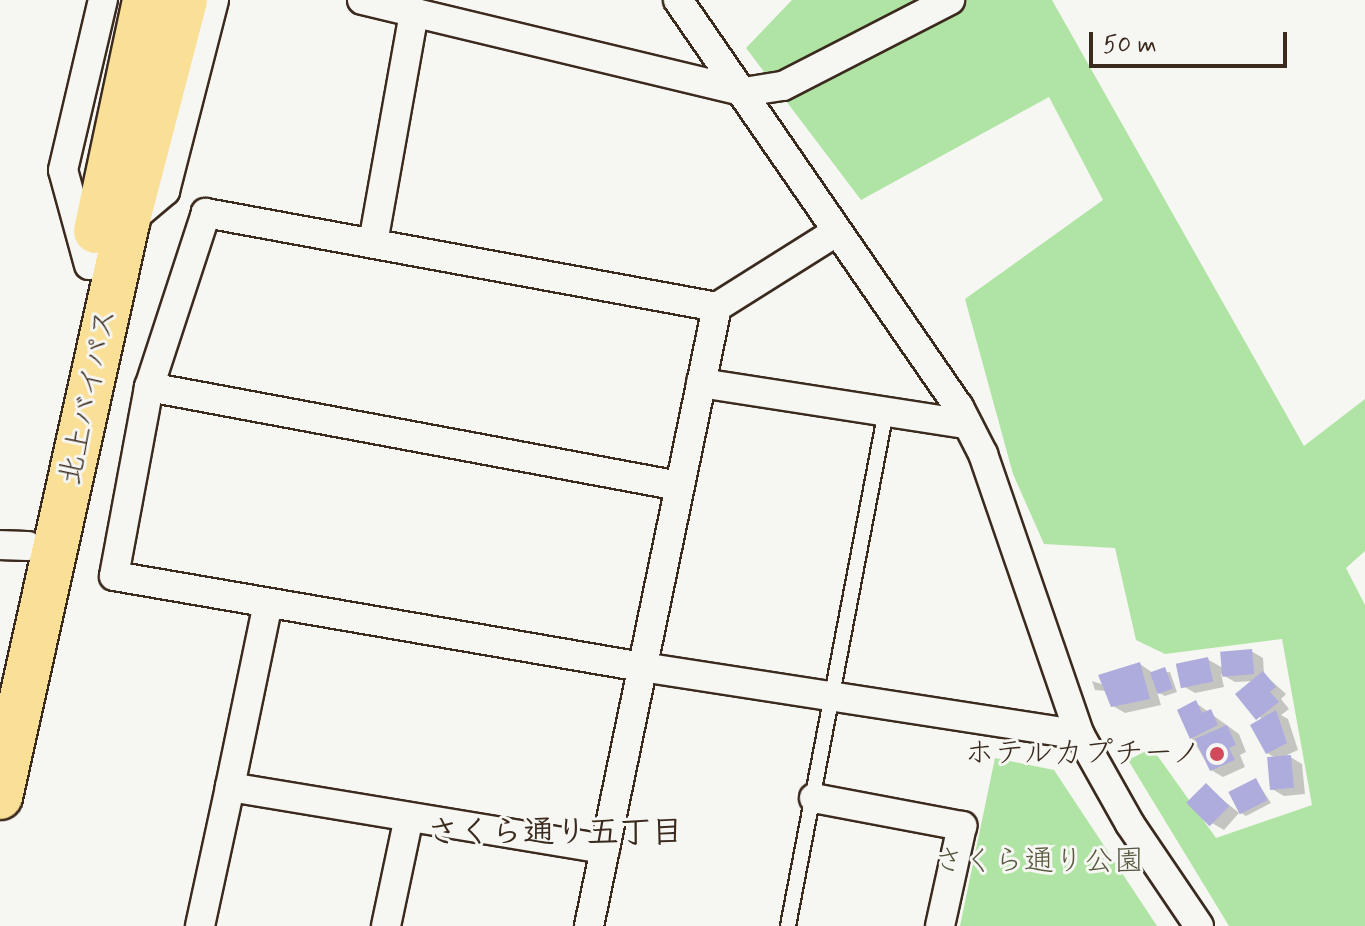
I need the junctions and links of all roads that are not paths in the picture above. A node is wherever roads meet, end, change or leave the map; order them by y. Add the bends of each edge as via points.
1 (145, 0) edge
2 (185, 0) edge
3 (214, 0) edge
4 (362, 0) edge
5 (678, 0) edge
6 (950, 0) edge
7 (99, 1) edge
8 (414, 12) junction
9 (744, 92) junction
10 (127, 223) junction
11 (836, 232) junction
12 (373, 243) junction
13 (89, 265) junction
14 (717, 307) junction
15 (701, 383) junction
16 (149, 387) junction
17 (886, 411) junction
18 (967, 424) junction
19 (679, 486) junction
20 (14, 546) edge
21 (268, 603) junction
22 (642, 667) junction
23 (0, 679) edge
24 (835, 697) junction
25 (1080, 735) junction
26 (230, 787) junction
27 (0, 797) edge
28 (814, 798) junction
29 (409, 817) junction
30 (605, 849) junction
31 (200, 926) edge
32 (386, 926) edge
33 (589, 926) edge
34 (788, 926) edge
35 (940, 926) edge
36 (1199, 926) edge

1 - 13 highway, 北上バイパス
2 - 10 highway, 北上バイパス
3 - 10 street via 165,191
4 - 8 street
5 - 9 street
6 - 9 street via 783,86
7 - 13 street via 63,170
8 - 9 street
8 - 12 street
9 - 11 street
10 - 27 highway, 北上バイパス
11 - 14 street
11 - 18 street
12 - 14 street
12 - 16 street via 206,213
13 - 20 highway, 北上バイパス
14 - 15 street
15 - 17 street
15 - 19 street
16 - 19 street
16 - 21 street via 114,576
17 - 18 street
17 - 24 lane
18 - 25 street via 983,454
19 - 22 street
20 - 23 highway, 北上バイパス
21 - 22 street
21 - 26 street
22 - 24 street
22 - 30 street
24 - 25 street
24 - 28 lane
25 - 36 street via 1130,824
26 - 29 street
26 - 31 street
28 - 34 lane
28 - 35 street via 962,826
29 - 30 street
29 - 32 street
30 - 33 street

